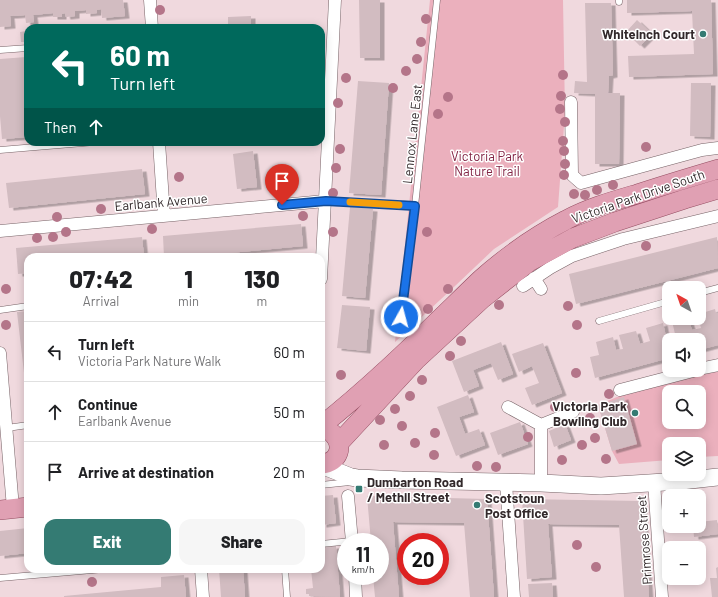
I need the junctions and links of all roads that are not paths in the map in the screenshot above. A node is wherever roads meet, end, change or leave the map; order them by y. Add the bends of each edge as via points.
1 (150, 0) edge
2 (335, 0) edge
3 (437, 0) edge
4 (152, 24) edge
5 (24, 48) edge
6 (0, 50) edge
7 (571, 102) dead end
8 (43, 146) edge
9 (159, 146) edge
10 (718, 148) edge
11 (0, 150) edge
12 (718, 169) edge
13 (718, 189) edge
14 (326, 201) junction
15 (415, 206) junction
16 (164, 216) junction
17 (718, 216) edge
18 (0, 231) edge
19 (323, 253) edge
20 (534, 278) junction
21 (523, 286) dead end
22 (718, 288) edge
23 (541, 289) dead end
24 (706, 291) edge
25 (662, 303) edge
26 (24, 307) edge
27 (0, 310) edge
28 (401, 317) dead end
29 (599, 320) dead end
30 (0, 353) edge
31 (718, 365) edge
32 (706, 368) edge
33 (671, 377) edge
34 (620, 390) dead end
35 (508, 407) dead end
36 (573, 412) dead end
37 (4, 421) edge
38 (325, 423) edge
39 (24, 424) edge
40 (541, 425) junction
41 (325, 430) edge
42 (339, 446) junction
43 (325, 464) edge
44 (325, 467) edge
45 (718, 477) edge
46 (372, 479) junction
47 (654, 482) junction
48 (506, 483) junction
49 (541, 483) junction
50 (325, 485) edge
51 (348, 496) dead end
52 (17, 508) edge
53 (351, 533) edge
54 (337, 543) edge
55 (325, 544) edge
56 (58, 573) edge
57 (201, 573) edge
58 (285, 573) edge
59 (0, 578) edge
60 (355, 585) edge
61 (203, 597) edge
62 (287, 597) edge
63 (356, 597) edge
64 (514, 597) edge
65 (662, 597) edge

1 - 4 street
2 - 14 street
3 - 15 lane, Lennox Lane East
5 - 6 lane
7 - 10 street via 572,175 580,183
8 - 11 lane
9 - 16 street
12 - 38 main road, Victoria Park Drive South via 595,207 538,236 481,279 370,384
13 - 42 main road, Victoria Park Drive South via 573,238 529,262 482,299 416,360
14 - 15 lane
14 - 16 street, Earlbank Avenue
14 - 19 street
15 - 28 lane, Lennox Lane East
16 - 18 street, Earlbank Avenue
17 - 20 street via 623,239 572,256
20 - 21 street
20 - 23 street
22 - 24 lane
25 - 29 lane
26 - 27 lane
30 - 37 street
31 - 32 street
33 - 34 street
35 - 40 street
36 - 40 street
37 - 39 lane
37 - 52 street
40 - 49 street
41 - 42 main road via 335,435
42 - 43 main road, Victoria Park Drive South via 338,455
42 - 46 street via 343,458 350,467 359,475
44 - 46 street via 351,477
45 - 47 street
46 - 48 street
46 - 50 lane
47 - 49 street via 600,486
47 - 65 street, Primrose Street
48 - 49 street
48 - 64 street
51 - 53 street
54 - 55 lane
56 - 59 lane
57 - 61 street
58 - 62 lane
60 - 63 street

